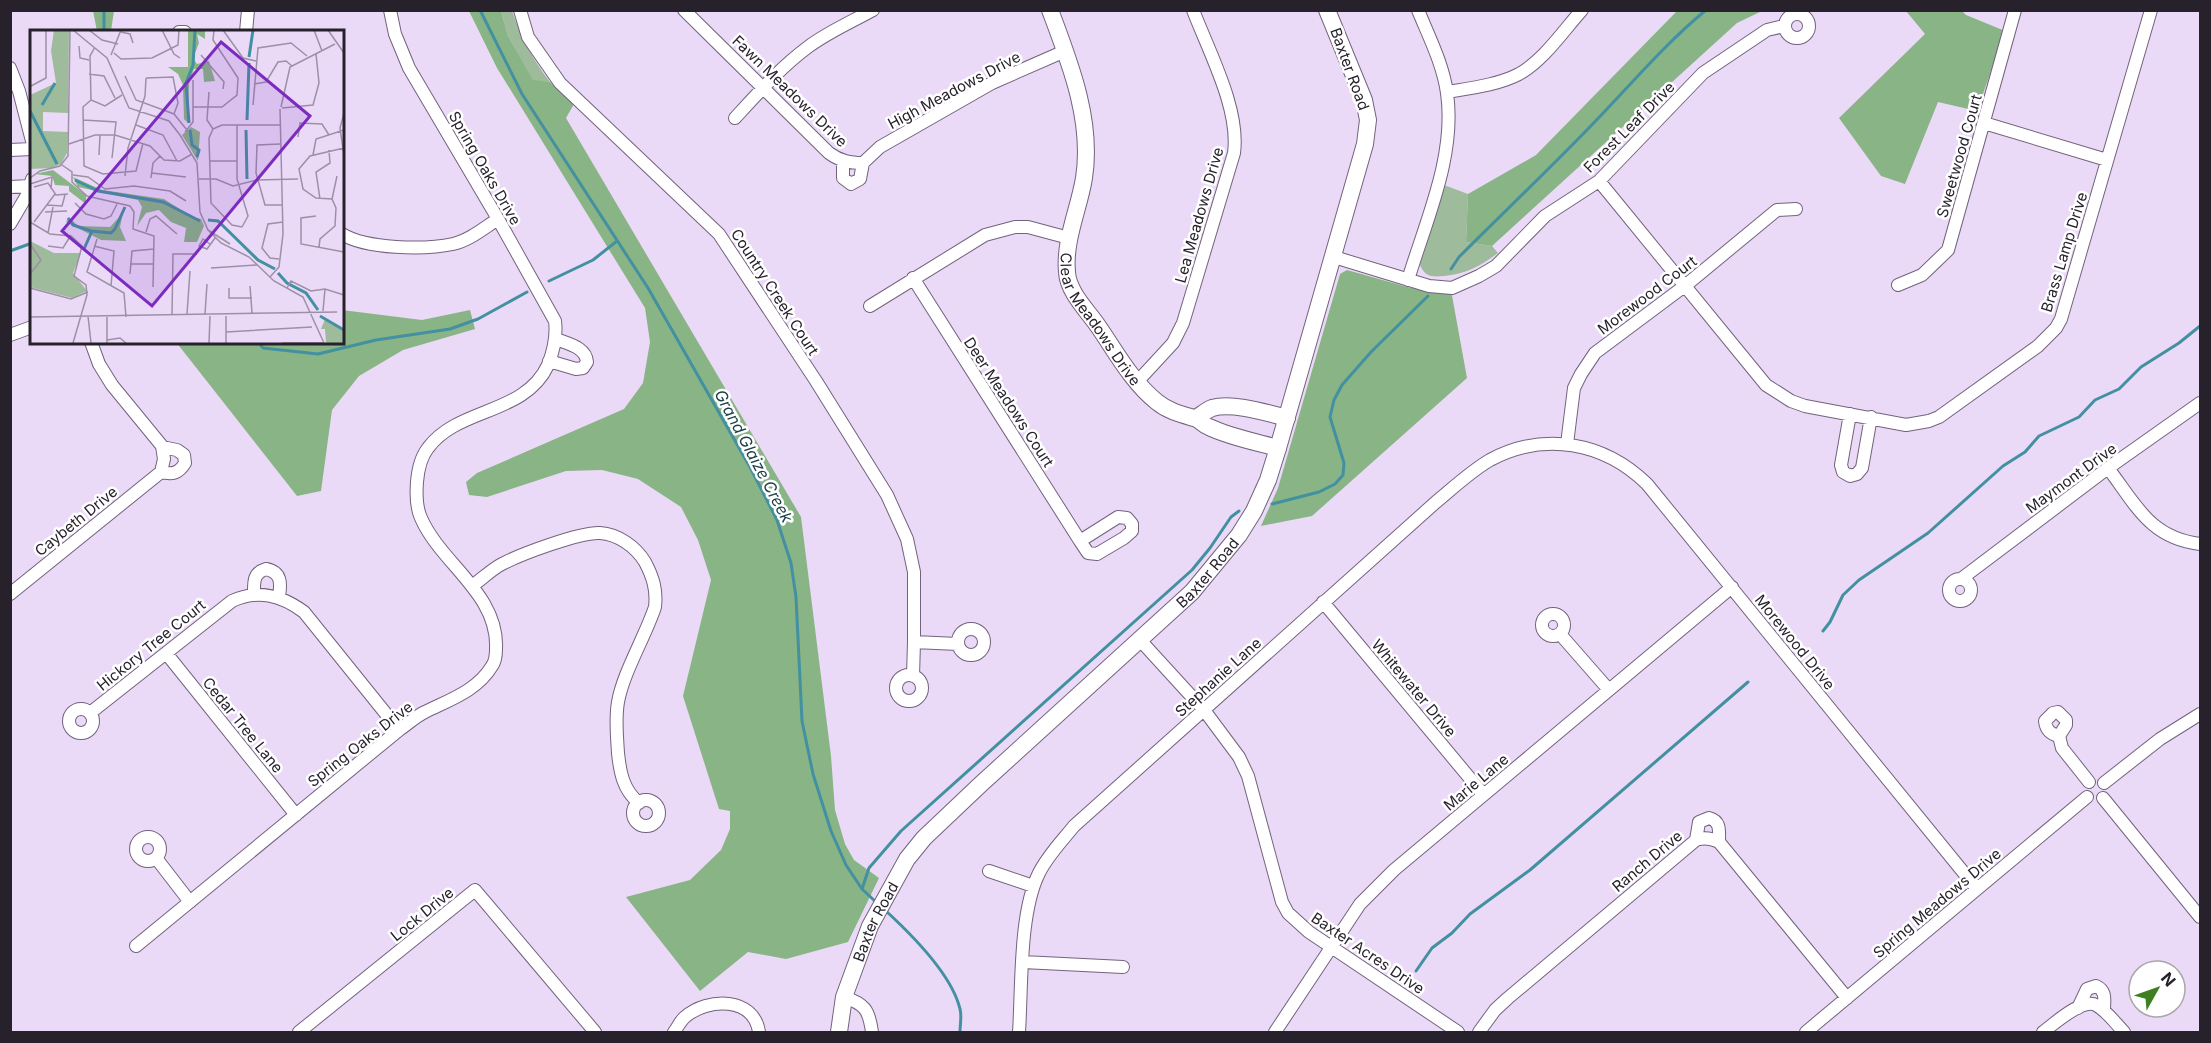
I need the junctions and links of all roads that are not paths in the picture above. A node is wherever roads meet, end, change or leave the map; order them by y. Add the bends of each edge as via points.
1 (248, 10) edge
2 (390, 10) edge
3 (520, 10) edge
4 (684, 10) edge
5 (873, 10) edge
6 (1050, 10) edge
7 (1193, 10) edge
8 (1327, 10) edge
9 (1418, 10) edge
10 (1582, 10) edge
11 (2015, 10) edge
12 (2151, 10) edge
13 (1785, 26) dead end
14 (246, 30) edge
15 (1065, 51) junction
16 (10, 68) edge
17 (14, 84) edge
18 (764, 88) junction
19 (1447, 92) junction
20 (735, 117) dead end
21 (1984, 123) junction
22 (30, 135) edge
23 (30, 149) edge
24 (10, 150) edge
25 (2107, 160) junction
26 (853, 163) joint
27 (1599, 181) junction
28 (30, 182) edge
29 (10, 187) edge
30 (30, 187) edge
31 (27, 203) edge
32 (1796, 208) dead end
33 (498, 219) junction
34 (10, 224) edge
35 (344, 235) edge
36 (1069, 238) junction
37 (1334, 257) junction
38 (913, 278) junction
39 (1408, 280) junction
40 (1686, 285) junction
41 (1898, 285) dead end
42 (870, 306) dead end
43 (30, 328) edge
44 (10, 335) edge
45 (556, 339) junction
46 (92, 344) edge
47 (549, 361) junction
48 (1137, 381) junction
49 (2200, 403) edge
50 (1850, 414) junction
51 (1287, 417) junction
52 (1871, 417) junction
53 (1196, 418) junction
54 (1567, 444) junction
55 (162, 447) junction
56 (1278, 448) junction
57 (2108, 468) junction
58 (161, 472) junction
59 (1080, 541) dead end
60 (2200, 544) edge
61 (1961, 579) dead end
62 (472, 586) junction
63 (1732, 587) junction
64 (10, 594) edge
65 (254, 594) junction
66 (279, 597) junction
67 (1323, 602) junction
68 (1560, 633) dead end
69 (1140, 640) junction
70 (915, 642) junction
71 (958, 644) dead end
72 (166, 653) junction
73 (912, 676) dead end
74 (1609, 690) junction
75 (1204, 710) junction
76 (90, 713) dead end
77 (2200, 714) edge
78 (399, 730) junction
79 (2059, 736) dead end
80 (2089, 782) junction
81 (2104, 783) junction
82 (1483, 794) junction
83 (2087, 797) junction
84 (2103, 798) junction
85 (639, 803) dead end
86 (296, 814) junction
87 (1696, 840) junction
88 (1719, 842) junction
89 (156, 858) dead end
90 (989, 872) dead end
91 (1033, 886) junction
92 (1977, 889) junction
93 (190, 902) junction
94 (2200, 917) edge
95 (136, 946) dead end
96 (1331, 947) junction
97 (1023, 962) junction
98 (1123, 967) dead end
99 (844, 997) junction
100 (1847, 998) junction
101 (2078, 1008) junction
102 (2104, 1010) junction
103 (299, 1032) edge
104 (595, 1032) edge
105 (674, 1032) edge
106 (759, 1032) edge
107 (839, 1032) edge
108 (872, 1032) edge
109 (1019, 1032) edge
110 (1275, 1032) edge
111 (1458, 1032) edge
112 (1479, 1032) edge
113 (1806, 1032) edge
114 (2043, 1032) edge
115 (2124, 1032) edge

1 - 14 street
2 - 33 street, Spring Oaks Drive via 409,68
3 - 70 street, Country Creek Court via 528,37 560,83 719,234 822,391 887,495 907,539 914,572
4 - 18 street, Fawn Meadows Drive
5 - 18 street via 807,48
6 - 15 main road, Clear Meadows Drive
7 - 48 street, Lea Meadows Drive via 1232,110 1235,146 1183,323 1173,343
8 - 37 main road, Baxter Road via 1364,100 1368,120
9 - 19 street via 1440,63
10 - 19 street via 1542,56 1520,74
11 - 21 street, Sweetwood Court
12 - 25 street, Brass Lamp Drive
13 - 27 street, Forest Leaf Drive via 1767,30 1702,73
15 - 26 street, High Meadows Drive via 992,83
15 - 36 main road, Clear Meadows Drive via 1084,117 1086,159
16 - 17 street
17 - 22 street
18 - 20 street
18 - 26 street, Fawn Meadows Drive via 829,153
19 - 39 street via 1447,145
21 - 25 street
21 - 41 street, Sweetwood Court via 1948,250 1922,275
23 - 24 street
25 - 52 street, Brass Lamp Drive via 2061,319 2048,337 1939,417 1906,425
27 - 39 street, Forest Leaf Drive via 1545,216 1496,266 1452,288
27 - 40 street, Brass Lamp Drive
28 - 29 street
30 - 31 street
31 - 34 street
32 - 40 street, Morewood Court via 1777,210
33 - 35 street via 465,240 446,245 380,247
33 - 45 street, Spring Oaks Drive via 550,310
36 - 38 street via 1028,227 1002,229
36 - 48 main road, Clear Meadows Drive via 1069,285
37 - 39 street, Forest Leaf Drive
37 - 51 main road, Baxter Road
38 - 42 street
38 - 59 street, Deer Meadows Court
40 - 50 street, Brass Lamp Drive via 1766,385 1798,403
40 - 54 street, Morewood Court via 1591,358 1574,388
43 - 44 street
45 - 47 street, Spring Oaks Drive
45 - 47 street via 582,350 587,362 576,369
46 - 55 street, Caybeth Drive via 112,384
47 - 62 street, Spring Oaks Drive via 533,386 514,400 447,430 429,447 420,465 416,504 420,516 435,542
48 - 53 main road, Clear Meadows Drive via 1168,410
49 - 57 street, Maymont Drive
50 - 52 street, Brass Lamp Drive
50 - 52 street via 1841,465 1850,476 1862,468
51 - 53 main road via 1223,407 1211,408
51 - 56 main road, Baxter Road
53 - 56 main road, Clear Meadows Drive via 1206,427
54 - 63 street, Morewood Drive via 1620,461 1633,470
54 - 67 street, Stephanie Lane via 1535,444 1488,461
55 - 58 street
55 - 58 street, Caybeth Drive via 177,450 184,455 185,463 174,473
56 - 69 main road, Baxter Road via 1268,480 1239,535 1192,592
57 - 60 street via 2152,525 2176,539
57 - 61 street, Maymont Drive
58 - 64 street, Caybeth Drive
62 - 78 street, Spring Oaks Drive via 492,616 496,653 492,666 473,687 424,712
62 - 85 street via 501,564 584,535 600,533 622,540 642,557 654,582 655,607 624,680 616,731 626,788
63 - 74 street, Marie Lane
63 - 92 street, Morewood Drive
65 - 66 street
65 - 66 street via 255,577 266,569 278,576
65 - 72 street, Hickory Tree Court via 232,601
66 - 78 street via 304,612
67 - 75 street, Stephanie Lane
67 - 82 street, Whitewater Drive
68 - 74 street
69 - 75 street, Baxter Acres Drive
69 - 99 main road, Baxter Road via 924,838 907,859 870,926
70 - 71 street
70 - 73 street, Country Creek Court
72 - 76 street, Hickory Tree Court
72 - 86 street, Cedar Tree Lane
74 - 82 street, Marie Lane
75 - 91 street, Stephanie Lane via 1074,825 1047,858
75 - 96 street, Baxter Acres Drive via 1233,747 1248,776 1282,902 1298,923
77 - 81 street via 2160,739
78 - 86 street, Spring Oaks Drive
79 - 80 street via 2062,748
80 - 81 street via 2095,779
80 - 83 street via 2085,787
81 - 84 street
82 - 96 street, Marie Lane via 1360,904
83 - 84 street via 2093,801
83 - 92 street, Spring Meadows Drive
84 - 94 street
86 - 93 street, Spring Oaks Drive
87 - 88 street, Ranch Drive
87 - 88 street via 1699,822 1709,818 1719,825
87 - 112 street, Ranch Drive via 1508,998
88 - 100 street
89 - 93 street
90 - 91 street
91 - 97 street, Stephanie Lane
92 - 100 street, Spring Meadows Drive
93 - 95 street, Spring Oaks Drive
96 - 110 street, Marie Lane
96 - 111 street, Baxter Acres Drive
97 - 98 street
97 - 109 street, Stephanie Lane
99 - 107 main road, Baxter Road
99 - 108 street via 863,1005
100 - 113 street, Spring Meadows Drive
101 - 102 street via 2095,1004
101 - 102 street via 2087,989 2096,986 2104,994
101 - 114 street
102 - 115 street
103 - 104 street, Lock Drive via 475,890
105 - 106 street via 687,1015 703,1006 731,1003 748,1011

